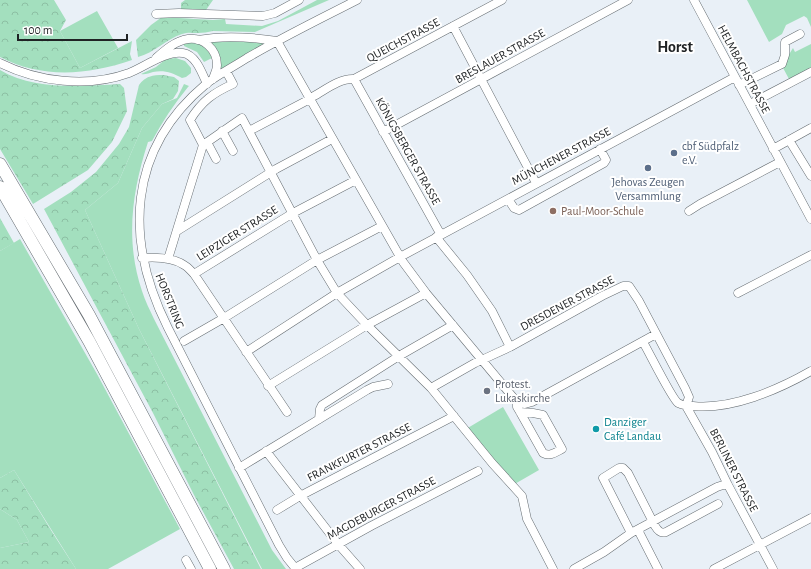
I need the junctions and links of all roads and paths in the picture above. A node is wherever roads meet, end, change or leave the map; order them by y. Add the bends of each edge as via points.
1 (299, 0) edge
2 (357, 0) edge
3 (502, 0) edge
4 (628, 0) edge
5 (694, 0) edge
6 (156, 14) dead end
7 (453, 26) junction
8 (800, 34) dead end
9 (198, 40) junction
10 (277, 41) junction
11 (153, 62) junction
12 (0, 63) edge
13 (226, 71) junction
14 (811, 72) edge
15 (735, 77) junction
16 (354, 79) junction
17 (481, 80) junction
18 (210, 82) junction
19 (739, 85) junction
20 (218, 91) junction
21 (312, 98) junction
22 (750, 104) junction
23 (811, 128) edge
24 (222, 131) junction
25 (249, 131) junction
26 (383, 132) junction
27 (332, 139) junction
28 (789, 140) junction
29 (205, 144) junction
30 (600, 149) junction
31 (774, 149) junction
32 (233, 150) dead end
33 (216, 159) dead end
34 (780, 162) junction
35 (0, 164) edge
36 (561, 169) junction
37 (270, 172) junction
38 (811, 176) edge
39 (356, 180) junction
40 (569, 182) junction
41 (536, 183) junction
42 (0, 187) edge
43 (508, 199) junction
44 (689, 211) dead end
45 (293, 213) junction
46 (811, 219) edge
47 (382, 226) junction
48 (176, 231) junction
49 (438, 236) junction
50 (811, 255) edge
51 (400, 257) junction
52 (142, 258) junction
53 (168, 259) junction
54 (317, 260) junction
55 (194, 274) junction
56 (337, 293) junction
57 (426, 293) junction
58 (738, 293) dead end
59 (224, 318) junction
60 (367, 325) junction
61 (453, 325) junction
62 (656, 334) junction
63 (184, 341) dead end
64 (643, 342) junction
65 (510, 347) junction
66 (246, 352) junction
67 (399, 356) junction
68 (482, 360) junction
69 (811, 371) edge
70 (388, 384) dead end
71 (268, 386) junction
72 (431, 388) junction
73 (517, 402) junction
74 (686, 406) junction
75 (287, 412) dead end
76 (520, 412) junction
77 (454, 416) junction
78 (319, 420) junction
79 (266, 451) junction
80 (239, 468) junction
81 (478, 471) dead end
82 (728, 485) junction
83 (300, 496) junction
84 (718, 504) dead end
85 (277, 510) dead end
86 (811, 518) edge
87 (652, 522) junction
88 (634, 531) junction
89 (338, 544) junction
90 (761, 545) junction
91 (186, 560) dead end
92 (296, 568) edge
93 (191, 569) edge
94 (210, 569) edge
95 (224, 569) edge
96 (360, 569) edge
97 (553, 569) edge
98 (574, 569) edge
99 (658, 569) edge
100 (714, 569) edge
101 (774, 569) edge

1 - 6 street via 275,13 263,16
2 - 10 street, HORSTRING
3 - 7 street, QUEICHSTRASSE
4 - 17 street, BRESLAUER STRASSE
5 - 15 street, HELMBACHSTRASSE
7 - 16 street, QUEICHSTRASSE
7 - 17 street
8 - 19 street via 785,42 782,64
9 - 10 street via 213,37
9 - 11 street via 187,39 174,45
9 - 18 street via 206,43 215,55 217,67
10 - 13 street, HORSTRING
10 - 21 street
11 - 12 street via 129,72 98,80 74,81 18,71
11 - 18 street via 175,53 186,54 193,59
13 - 18 street, HORSTRING
13 - 20 street via 233,84
14 - 22 street
15 - 19 street, HELMBACHSTRASSE
15 - 30 street, MÜNCHENER STRASSE
16 - 21 street, QUEICHSTRASSE via 342,81
16 - 26 street, KÖNIGSBERGER STRASSE
17 - 26 street, BRESLAUER STRASSE
17 - 41 street
18 - 20 street
18 - 52 street, HORSTRING via 172,120 150,162 139,210
19 - 22 street, HELMBACHSTRASSE
20 - 29 street via 198,108 190,120
21 - 25 street
21 - 27 street
22 - 31 street, HELMBACHSTRASSE
23 - 28 street
24 - 25 street via 242,118
24 - 29 street
24 - 32 street
25 - 37 street
26 - 49 street, KÖNIGSBERGER STRASSE
27 - 37 street
27 - 39 street
28 - 31 street
28 - 38 street
29 - 33 street
29 - 48 street
30 - 36 street, MÜNCHENER STRASSE
30 - 40 street via 606,160 604,163
31 - 34 street, HELMBACHSTRASSE
34 - 44 street
34 - 46 street, HELMBACHSTRASSE
35 - 95 highway via 89,315
36 - 40 street
36 - 41 street, MÜNCHENER STRASSE
37 - 45 street
37 - 48 street
39 - 45 street
39 - 47 street
40 - 43 street via 518,210
41 - 43 street, MÜNCHENER STRASSE
42 - 94 highway via 97,355
43 - 49 street, MÜNCHENER STRASSE
45 - 54 street
45 - 55 street, LEIPZIGER STRASSE
47 - 51 street
47 - 54 street
48 - 53 street
49 - 51 street, MÜNCHENER STRASSE
49 - 65 street via 492,311
50 - 58 street
51 - 56 street
51 - 57 street
52 - 53 street, LEIPZIGER STRASSE
52 - 80 street, HORSTRING via 150,288 163,318
53 - 55 street, LEIPZIGER STRASSE via 184,265
54 - 56 street
54 - 59 street
55 - 59 street, LEIPZIGER STRASSE
56 - 60 street
56 - 66 street
57 - 60 street
57 - 61 street
59 - 63 street
59 - 66 street, LEIPZIGER STRASSE
60 - 67 street
60 - 71 street
61 - 67 street
61 - 68 street
62 - 64 street
62 - 65 street, DRESDENER STRASSE via 634,292 629,286 623,286
62 - 74 street, DRESDENER STRASSE via 689,397
64 - 73 street via 532,402
64 - 74 street, BERLINER STRASSE via 678,403
65 - 68 street, DRESDENER STRASSE
66 - 71 street, LEIPZIGER STRASSE
67 - 72 street
67 - 78 street via 322,404
68 - 72 street, DRESDENER STRASSE
68 - 73 street
69 - 74 street via 738,402 706,407
70 - 78 street via 373,388
71 - 75 street, LEIPZIGER STRASSE
72 - 77 street
73 - 76 street
74 - 82 street, BERLINER STRASSE
76 - 76 street via 543,454 551,454 562,449 543,416
77 - 83 street, FRANKFURTER STRASSE
77 - 97 street via 522,496 527,519
78 - 79 street
79 - 80 street
79 - 83 street
80 - 92 street, HORSTRING via 279,545
81 - 89 street, MAGDEBURGER STRASSE
82 - 87 street via 717,487
82 - 90 street, BERLINER STRASSE
83 - 85 street, FRANKFURTER STRASSE
83 - 89 street
84 - 87 street via 664,533 657,530
86 - 90 street
87 - 88 street
87 - 88 street via 628,473 619,468 603,478
88 - 98 street
88 - 99 street
89 - 92 street, MAGDEBURGER STRASSE
89 - 96 street
90 - 100 street
90 - 101 street, BERLINER STRASSE
91 - 93 street

